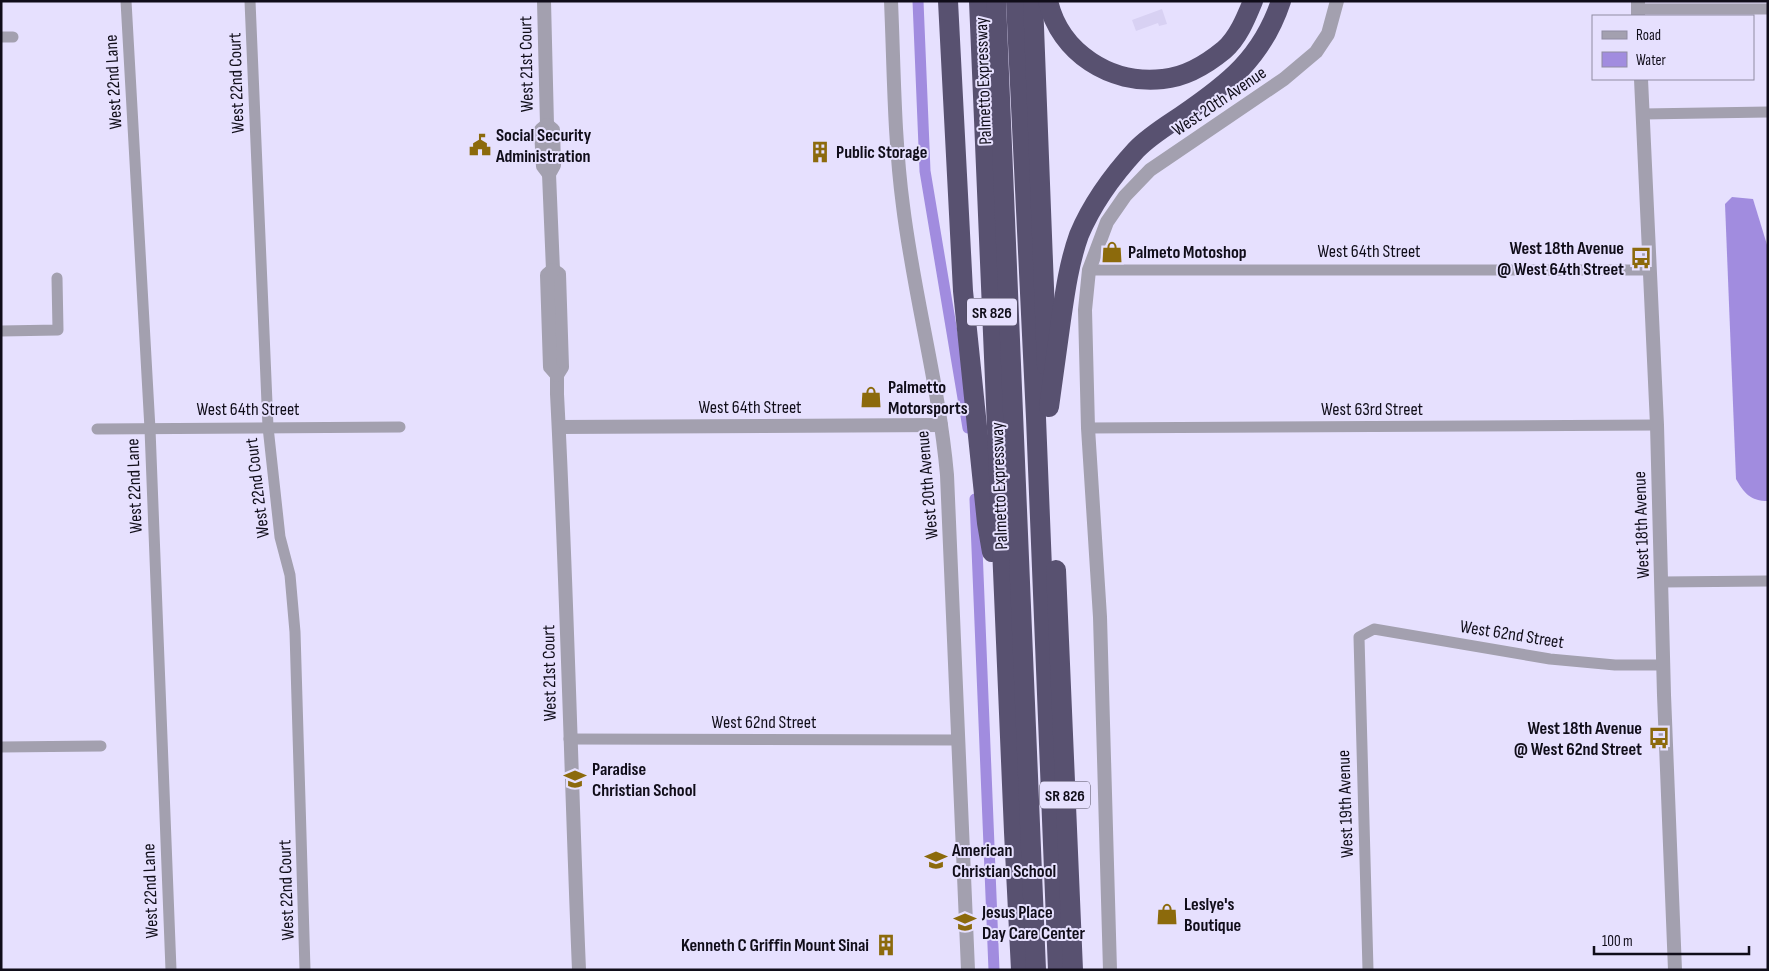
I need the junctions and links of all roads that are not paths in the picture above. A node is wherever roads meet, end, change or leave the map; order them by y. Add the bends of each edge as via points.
1 (126, 1) edge
2 (250, 1) edge
3 (544, 1) edge
4 (891, 1) edge
5 (948, 1) edge
6 (980, 1) edge
7 (996, 1) edge
8 (1016, 1) edge
9 (1033, 1) edge
10 (1048, 1) edge
11 (1252, 1) edge
12 (1281, 1) edge
13 (1337, 1) edge
14 (1638, 9) edge
15 (1768, 9) edge
16 (1641, 80) edge
17 (1768, 112) edge
18 (1642, 114) junction
19 (1089, 270) junction
20 (1649, 270) junction
21 (58, 278) dead end
22 (1, 330) edge
23 (1049, 407) junction
24 (941, 425) junction
25 (1656, 425) junction
26 (268, 427) junction
27 (400, 427) dead end
28 (559, 427) junction
29 (1088, 428) junction
30 (97, 429) dead end
31 (150, 429) junction
32 (1768, 581) edge
33 (1662, 582) junction
34 (1005, 622) junction
35 (1358, 637) joint
36 (1664, 665) junction
37 (569, 739) junction
38 (959, 740) junction
39 (101, 746) dead end
40 (1, 747) edge
41 (171, 970) edge
42 (305, 970) edge
43 (579, 970) edge
44 (968, 970) edge
45 (1021, 970) edge
46 (1036, 970) edge
47 (1058, 970) edge
48 (1072, 970) edge
49 (1110, 970) edge
50 (1368, 970) edge
51 (1675, 970) edge

1 - 31 street, West 22nd Lane
2 - 26 street, West 22nd Court
3 - 28 street, West 21st Court via 547,125 553,130 554,165 549,174 553,270 559,274 562,367 557,375
4 - 24 street, West 20th Avenue via 903,206
5 - 34 highway via 964,291 987,523
6 - 34 highway, Palmetto Expressway / SR 826
7 - 46 highway
8 - 47 highway
9 - 23 highway, SR 826
10 - 11 highway via 1060,32 1092,64 1114,74 1164,79 1188,73 1226,49 1240,29
12 - 23 highway via 1264,38 1236,75 1137,149 1090,211 1071,261 1065,289
13 - 19 street, West 20th Avenue via 1328,34 1316,52 1284,79 1150,170 1124,196 1107,222
14 - 15 street
16 - 18 street, West 18th Avenue
17 - 18 street
18 - 20 street, West 18th Avenue
19 - 20 street, West 64th Street
19 - 29 street via 1085,310
20 - 25 street, West 18th Avenue
21 - 22 street via 58,330
23 - 48 highway, SR 826
24 - 28 street, West 64th Street
24 - 38 street, West 20th Avenue via 948,485
25 - 29 street, West 63rd Street
25 - 33 street, West 18th Avenue
26 - 27 street, West 64th Street
26 - 31 street, West 64th Street
26 - 42 street, West 22nd Court via 295,632
28 - 37 street, West 21st Court
29 - 49 street via 1100,622
30 - 31 street, West 64th Street
31 - 41 street, West 22nd Lane
32 - 33 street
33 - 36 street, West 18th Avenue
34 - 45 highway, Palmetto Expressway / SR 826
35 - 36 street, West 62nd Street via 1374,629 1550,659 1615,665
35 - 50 street, West 19th Avenue
36 - 51 street, West 18th Avenue
37 - 38 street, West 62nd Street
37 - 43 street, West 21st Court
38 - 44 street, West 20th Avenue
39 - 40 street

